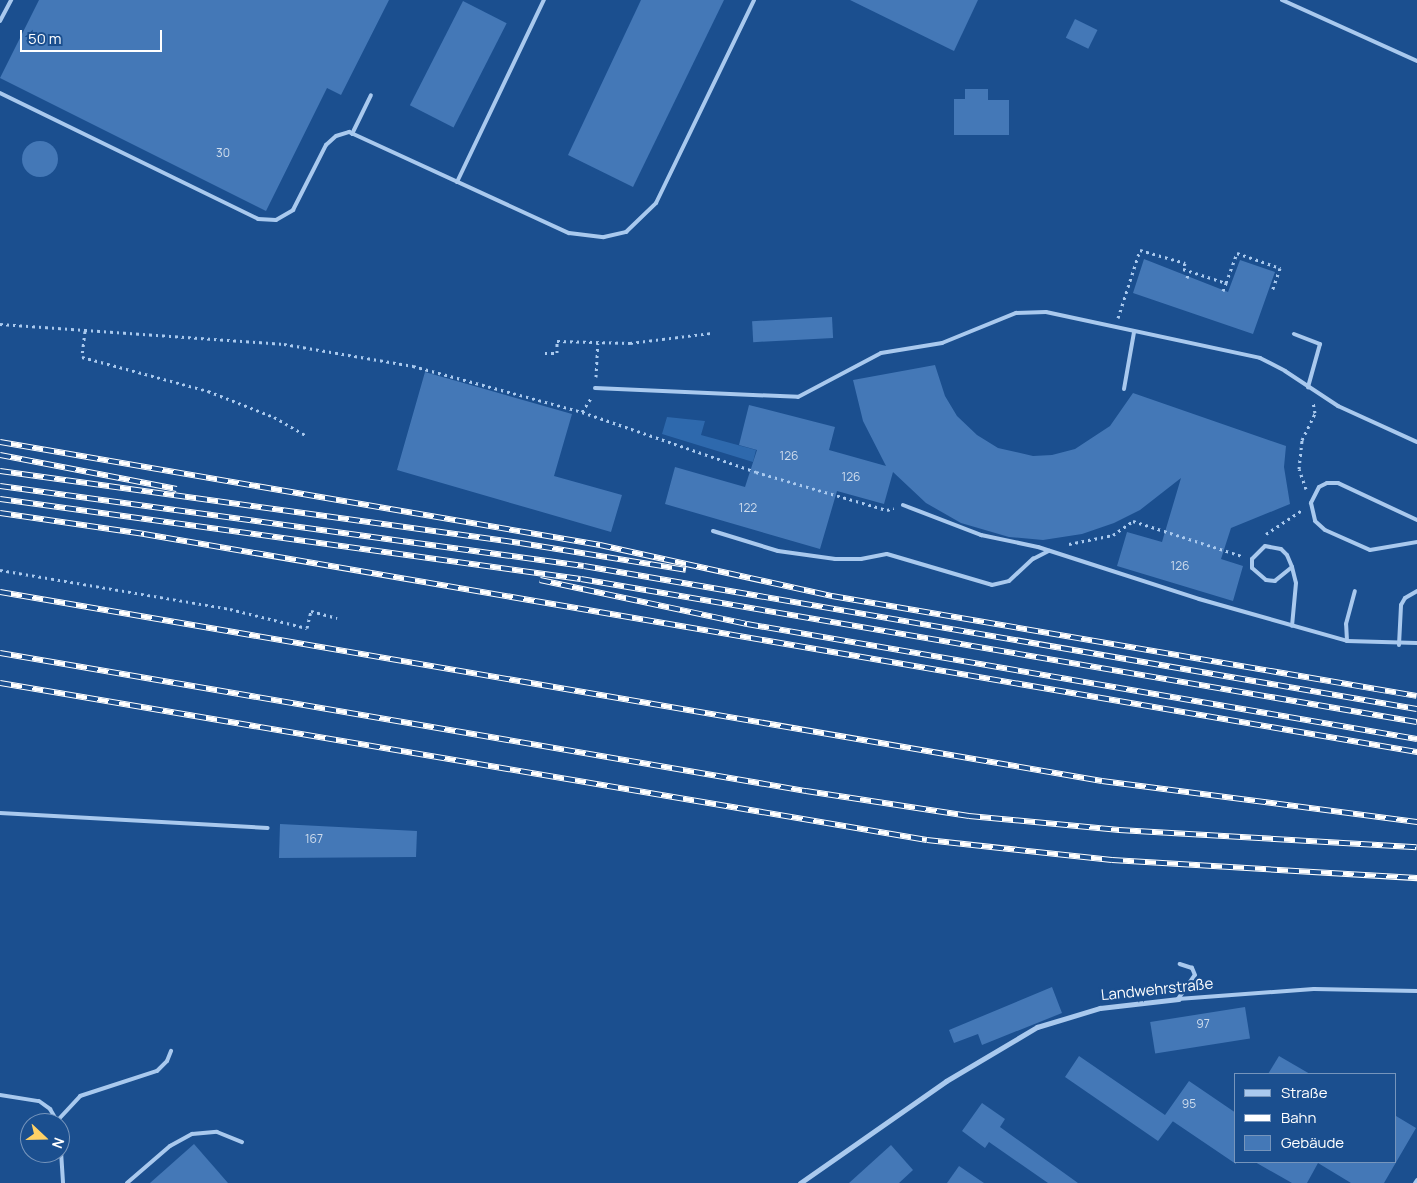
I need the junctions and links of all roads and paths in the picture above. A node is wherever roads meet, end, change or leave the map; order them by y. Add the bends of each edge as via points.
1 (11, 0) edge
2 (544, 0) edge
3 (754, 0) edge
4 (1282, 0) edge
5 (0, 21) edge
6 (1417, 61) edge
7 (0, 93) edge
8 (371, 95) dead end
9 (352, 134) junction
10 (457, 182) junction
11 (1189, 272) junction
12 (1187, 278) dead end
13 (1226, 284) junction
14 (1223, 291) dead end
15 (1272, 291) dead end
16 (1121, 306) dead end
17 (0, 324) edge
18 (86, 331) junction
19 (1134, 332) junction
20 (712, 333) dead end
21 (1294, 334) dead end
22 (545, 353) dead end
23 (1308, 387) junction
24 (595, 388) dead end
25 (1124, 389) dead end
26 (307, 436) dead end
27 (1417, 442) edge
28 (1311, 503) junction
29 (903, 505) joint
30 (1417, 520) edge
31 (714, 531) dead end
32 (1417, 542) edge
33 (1048, 550) junction
34 (1252, 559) junction
35 (1292, 567) junction
36 (0, 570) edge
37 (1355, 591) dead end
38 (1417, 591) edge
39 (338, 618) dead end
40 (1292, 626) junction
41 (1347, 641) junction
42 (1417, 643) edge
43 (1399, 644) junction
44 (0, 813) edge
45 (268, 828) dead end
46 (1180, 964) dead end
47 (1417, 991) edge
48 (1178, 1000) junction
49 (171, 1052) dead end
50 (0, 1095) edge
51 (52, 1113) edge
52 (65, 1113) edge
53 (242, 1142) dead end
54 (62, 1163) edge
55 (1417, 1180) edge
56 (63, 1183) edge
57 (126, 1183) edge
58 (800, 1183) edge
59 (1415, 1183) edge

1 - 5 lane
2 - 10 lane
3 - 10 lane via 656,203 626,232 604,237 581,236
4 - 6 lane
7 - 9 lane via 258,219 276,220 293,210 326,145 342,133
8 - 9 lane
9 - 10 lane
11 - 12 path
11 - 13 path
11 - 16 path via 1183,269 1185,263 1140,250
13 - 14 path
13 - 15 path via 1237,254 1280,268
17 - 18 path
18 - 26 path via 82,357 208,391 274,417
18 - 29 path via 284,344 413,366 582,412 756,472 887,510
19 - 23 lane via 1171,337 1260,358
19 - 24 lane via 1060,314 1031,311 1001,317 942,343 880,353 798,397
19 - 25 lane
20 - 22 path via 630,343 557,342 557,353
21 - 23 lane via 1320,344
23 - 27 lane via 1338,406
23 - 28 path via 1315,413 1302,440 1299,469
28 - 30 lane via 1319,487 1338,483
28 - 32 lane via 1315,521 1345,541 1370,550
28 - 34 path via 1259,538
29 - 33 lane via 981,535
31 - 33 lane via 778,551 806,555 861,559 886,554 992,585 1009,581
33 - 34 path via 1113,535 1134,521
33 - 40 lane
34 - 35 lane via 1258,551 1273,546 1287,555
34 - 35 lane via 1252,568 1266,580 1275,581
35 - 40 lane via 1296,601
36 - 39 path via 230,609 307,628 312,611
37 - 41 lane via 1346,624
38 - 43 lane via 1405,598 1401,605
40 - 41 lane
41 - 43 lane
42 - 43 lane
44 - 45 lane
46 - 48 lane via 1192,968 1195,976
47 - 48 lane, Landwehrstraße via 1314,989
48 - 58 street, Landwehrstraße via 1100,1008 1037,1027 946,1081
49 - 52 lane via 157,1071 80,1096
50 - 51 lane via 40,1100
53 - 57 lane via 217,1132 192,1134 170,1146
54 - 56 lane
55 - 59 street

